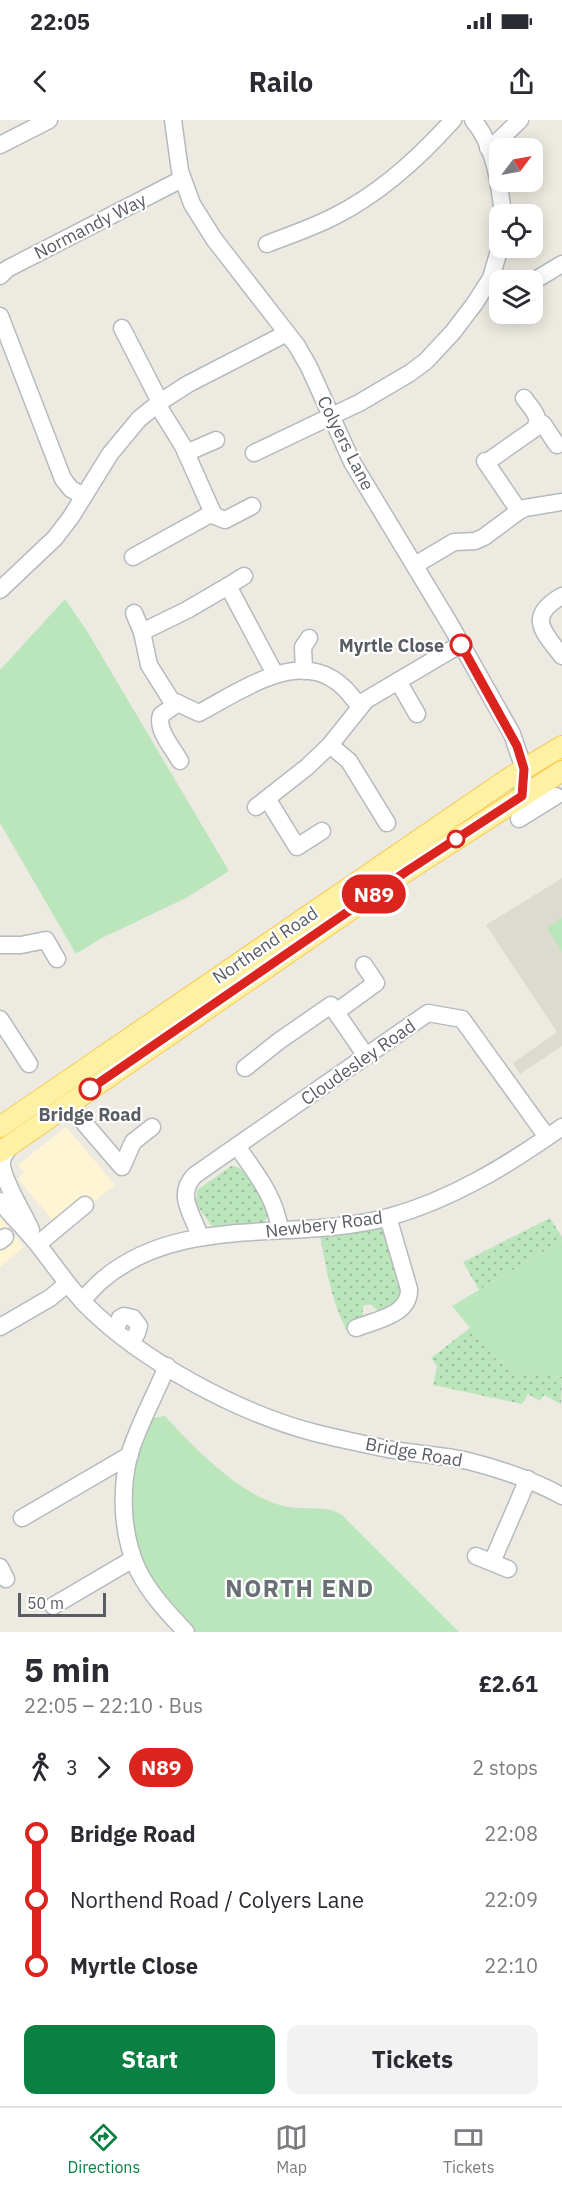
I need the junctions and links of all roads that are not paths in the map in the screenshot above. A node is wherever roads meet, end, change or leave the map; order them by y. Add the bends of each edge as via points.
1 (49, 120) edge
2 (173, 120) edge
3 (453, 120) edge
4 (473, 120) edge
5 (520, 120) edge
6 (501, 138) edge
7 (0, 145) edge
8 (489, 148) edge
9 (182, 179) junction
10 (267, 244) dead end
11 (562, 264) edge
12 (543, 275) edge
13 (0, 276) edge
14 (489, 287) edge
15 (0, 316) edge
16 (122, 328) dead end
17 (287, 333) junction
18 (524, 398) dead end
19 (158, 403) junction
20 (332, 416) junction
21 (539, 422) junction
22 (216, 440) dead end
23 (557, 445) dead end
24 (186, 453) junction
25 (254, 453) dead end
26 (83, 496) junction
27 (562, 502) edge
28 (252, 506) dead end
29 (519, 511) junction
30 (210, 514) junction
31 (133, 556) dead end
32 (415, 565) junction
33 (244, 576) dead end
34 (228, 586) junction
35 (1, 587) edge
36 (562, 596) edge
37 (134, 613) dead end
38 (142, 632) junction
39 (309, 638) dead end
40 (460, 644) junction
41 (562, 656) edge
42 (304, 671) junction
43 (275, 674) junction
44 (398, 681) junction
45 (178, 704) junction
46 (360, 707) junction
47 (417, 714) dead end
48 (330, 745) junction
49 (562, 746) edge
50 (180, 761) dead end
51 (524, 769) junction
52 (562, 771) edge
53 (522, 796) junction
54 (556, 796) dead end
55 (519, 819) dead end
56 (387, 823) dead end
57 (322, 831) dead end
58 (0, 945) edge
59 (57, 959) dead end
60 (364, 965) dead end
61 (336, 1012) junction
62 (0, 1019) edge
63 (366, 1056) junction
64 (29, 1064) dead end
65 (245, 1068) dead end
66 (71, 1103) junction
67 (0, 1127) edge
68 (152, 1127) dead end
69 (562, 1127) edge
70 (547, 1137) junction
71 (237, 1146) junction
72 (5, 1148) edge
73 (0, 1201) edge
74 (85, 1205) dead end
75 (388, 1217) junction
76 (280, 1230) junction
77 (200, 1237) junction
78 (38, 1244) junction
79 (67, 1284) junction
80 (82, 1301) junction
81 (0, 1327) edge
82 (356, 1328) dead end
83 (167, 1366) junction
84 (130, 1455) junction
85 (528, 1479) junction
86 (562, 1496) edge
87 (22, 1518) dead end
88 (476, 1556) dead end
89 (133, 1558) junction
90 (492, 1562) junction
91 (508, 1569) dead end
92 (54, 1606) dead end
93 (186, 1632) edge

1 - 7 street
2 - 9 street, Colyers Lane
3 - 10 street via 400,174 364,200 334,217
4 - 8 street
5 - 6 street
9 - 13 street, Normandy Way
9 - 17 street, Colyers Lane via 208,230
11 - 12 street
14 - 20 street via 426,361 380,392
15 - 26 street via 63,479
16 - 19 street
17 - 19 street
17 - 20 street, Colyers Lane
18 - 21 street
19 - 24 street
19 - 26 street via 116,445
20 - 25 street
20 - 32 street, Colyers Lane via 352,462
21 - 23 street
21 - 29 street via 486,462
22 - 24 street
24 - 30 street via 212,508
26 - 35 street via 55,538
27 - 29 street
28 - 30 street via 225,520
29 - 32 street via 484,537 454,542
30 - 31 street
32 - 40 street, Colyers Lane
33 - 34 street
34 - 38 street
34 - 43 street
36 - 41 street via 543,611 539,622
37 - 38 street
38 - 45 street via 149,666 171,700
39 - 42 street via 303,647
40 - 44 street
40 - 51 street, Colyers Lane via 512,734
42 - 43 street
42 - 46 street via 331,677
43 - 45 street via 199,713
44 - 46 street
44 - 47 street
45 - 50 street via 161,715 159,721
46 - 48 street
48 - 56 street via 349,761
48 - 57 street via 262,804 297,847
49 - 51 main road, Northend Road
51 - 53 street
51 - 67 main road, Northend Road
52 - 53 main road, Northend Road
53 - 66 main road, Northend Road
54 - 55 street
58 - 59 street via 46,940
60 - 61 street via 376,983
61 - 63 street
61 - 65 street via 331,1005
62 - 64 street
63 - 70 street, Cloudesley Road via 428,1013 462,1019
63 - 71 street, Cloudesley Road
66 - 68 street via 122,1167 133,1142
66 - 72 main road, Northend Road
69 - 70 street, Newbery Road
70 - 75 street, Newbery Road via 465,1188
71 - 76 street via 269,1194 278,1212
71 - 77 street, Cloudesley Road via 187,1182 186,1202
72 - 78 street, Bridge Road via 4,1177
73 - 78 street, Bridge Road
74 - 78 street
75 - 76 street, Newbery Road
75 - 82 street via 410,1298 397,1312
76 - 77 street, Newbery Road
77 - 80 street, Newbery Road via 132,1260 100,1281
78 - 79 street, Bridge Road
79 - 80 street, Bridge Road
79 - 81 street
80 - 83 street, Bridge Road
83 - 84 street
83 - 85 street, Bridge Road via 255,1412 310,1432 468,1461
84 - 87 street
84 - 89 street via 124,1520
85 - 86 street, Bridge Road
85 - 90 street
88 - 90 street
89 - 92 street
89 - 93 street via 139,1572
90 - 91 street

